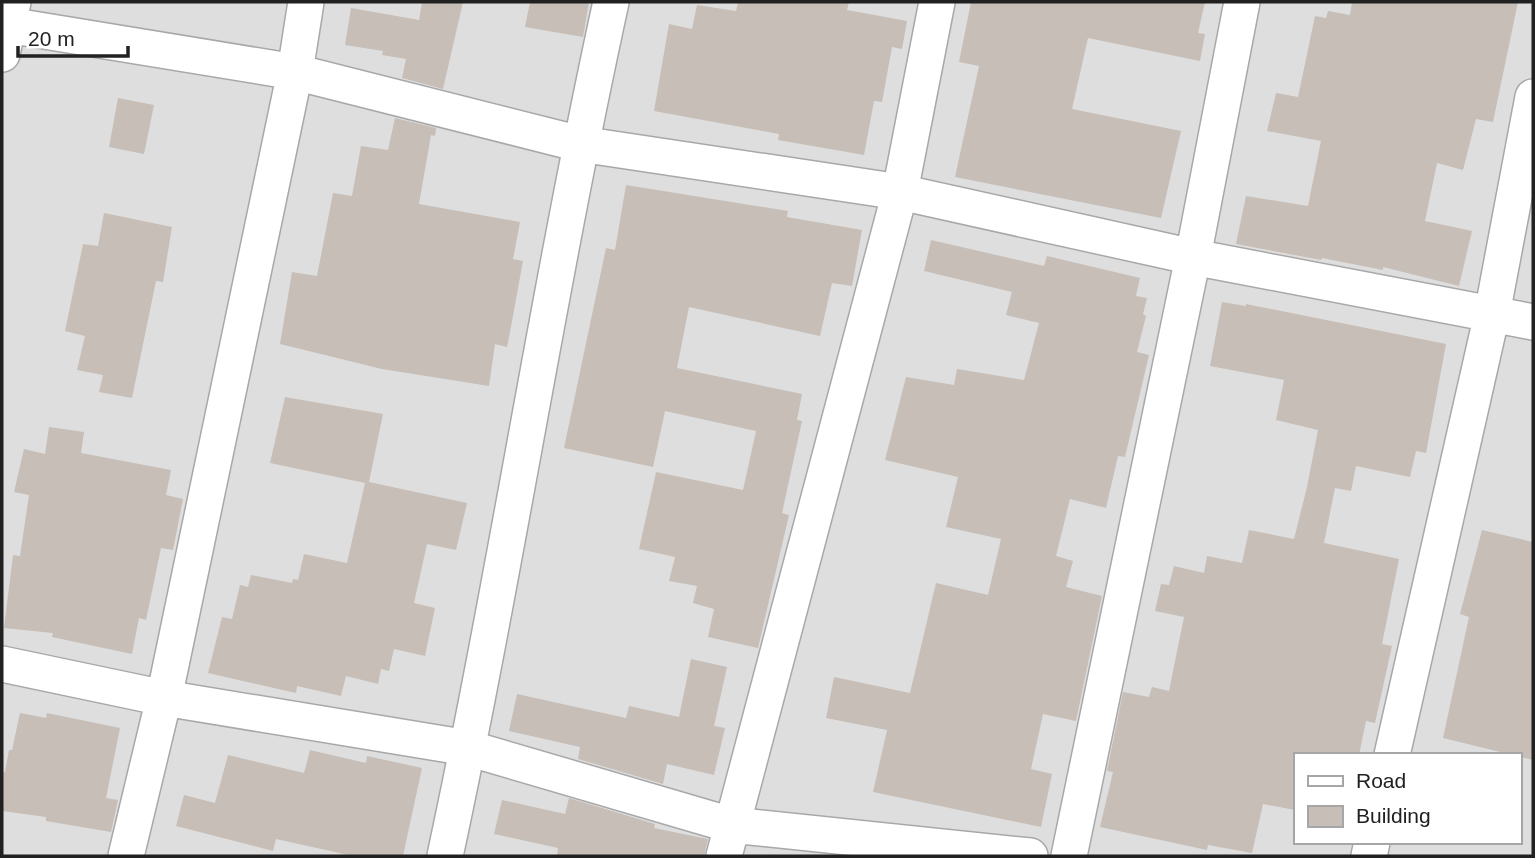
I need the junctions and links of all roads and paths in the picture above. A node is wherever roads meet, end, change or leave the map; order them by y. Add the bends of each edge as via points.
1 (306, 2) edge
2 (611, 2) edge
3 (936, 2) edge
4 (1242, 2) edge
5 (6, 26) edge
6 (295, 72) junction
7 (1533, 97) edge
8 (580, 144) junction
9 (900, 192) junction
10 (1193, 257) junction
11 (1492, 314) junction
12 (1533, 322) edge
13 (2, 664) edge
14 (164, 698) junction
15 (468, 748) junction
16 (1392, 753) edge
17 (727, 841) edge
18 (126, 856) edge
19 (445, 856) edge
20 (1030, 856) edge
21 (1069, 856) edge

1 - 6 street
2 - 8 street
3 - 9 street
4 - 10 street
5 - 6 street
6 - 8 street
6 - 14 street
7 - 11 street
8 - 9 street
8 - 15 street
9 - 10 street
9 - 17 street
10 - 11 street
10 - 21 street
11 - 12 street
11 - 16 street
13 - 14 street
14 - 15 street
14 - 18 street
15 - 17 street
15 - 19 street
17 - 20 street

